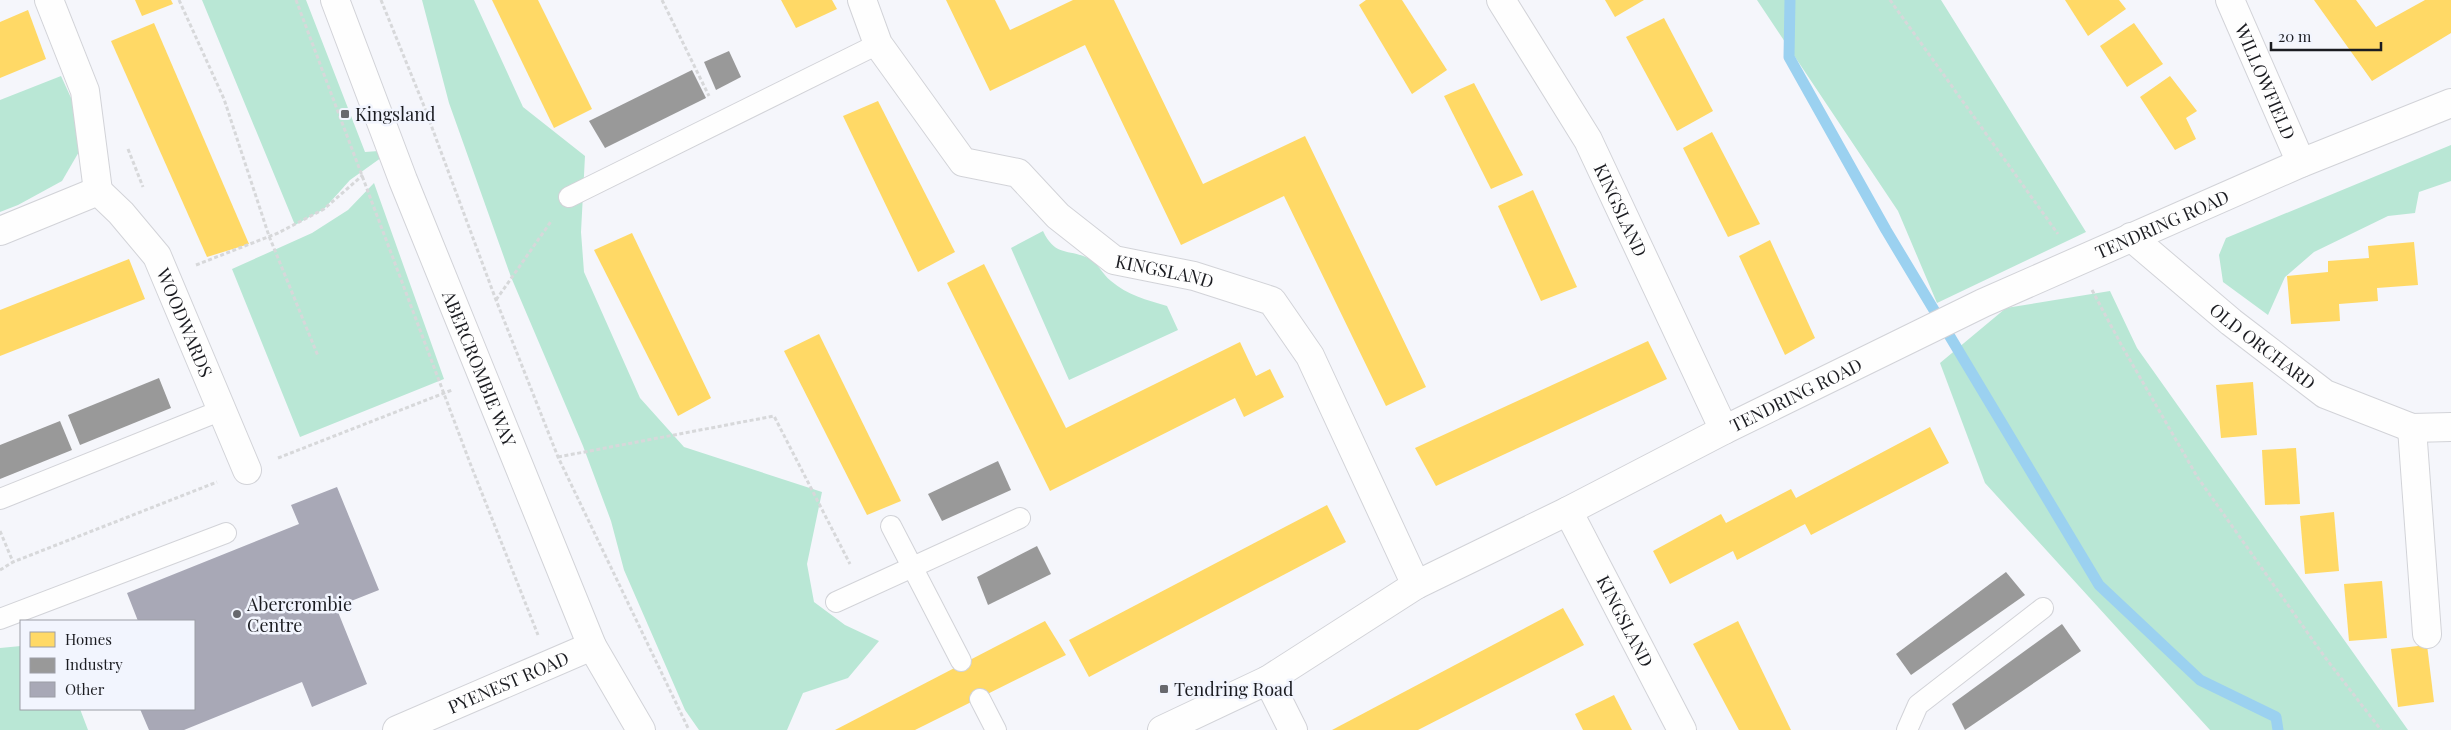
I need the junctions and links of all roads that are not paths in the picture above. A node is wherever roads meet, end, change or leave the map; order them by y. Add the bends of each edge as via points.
1 (49, 0) edge
2 (335, 0) edge
3 (862, 0) edge
4 (1501, 0) edge
5 (2230, 0) edge
6 (878, 44) junction
7 (2451, 103) edge
8 (2301, 163) junction
9 (98, 191) junction
10 (569, 197) road end
11 (0, 230) edge
12 (2131, 237) junction
13 (222, 410) junction
14 (2451, 427) edge
15 (2412, 428) junction
16 (1724, 430) junction
17 (247, 470) dead end
18 (0, 499) edge
19 (1568, 512) junction
20 (1020, 518) dead end
21 (890, 526) dead end
22 (226, 533) dead end
23 (912, 567) junction
24 (1416, 585) junction
25 (836, 602) dead end
26 (2043, 608) dead end
27 (0, 619) edge
28 (2427, 634) dead end
29 (592, 646) junction
30 (961, 661) dead end
31 (1268, 680) junction
32 (980, 699) dead end
33 (397, 730) edge
34 (641, 730) edge
35 (996, 730) edge
36 (1162, 730) edge
37 (1293, 730) edge
38 (1682, 730) edge
39 (1907, 730) edge

1 - 9 street via 86,92
2 - 29 street, ABERCROMBIE WAY via 403,180
3 - 6 street, KINGSLAND
4 - 16 street, KINGSLAND via 1588,140
5 - 8 street, WILLOWFIELD
6 - 10 lane
6 - 24 street, KINGSLAND via 963,162 1018,173 1058,216 1114,260 1194,276 1272,301 1310,356
7 - 8 street, TENDRING ROAD
8 - 12 street, TENDRING ROAD
9 - 11 street
9 - 13 street, WOODWARDS via 157,256
12 - 15 street, OLD ORCHARD via 2231,322 2324,394
12 - 16 street, TENDRING ROAD via 1983,303
13 - 17 street, WOODWARDS
13 - 18 lane
14 - 15 street, OLD ORCHARD
15 - 28 street
16 - 19 street, TENDRING ROAD
19 - 24 street, TENDRING ROAD
19 - 38 street, KINGSLAND
20 - 23 lane
21 - 23 lane
22 - 27 lane
23 - 25 lane
23 - 30 lane
24 - 31 street, TENDRING ROAD
26 - 39 lane via 1918,705
29 - 33 street, PYENEST ROAD
29 - 34 street, ABERCROMBIE WAY
31 - 36 street, TENDRING ROAD
31 - 37 street
32 - 35 lane

